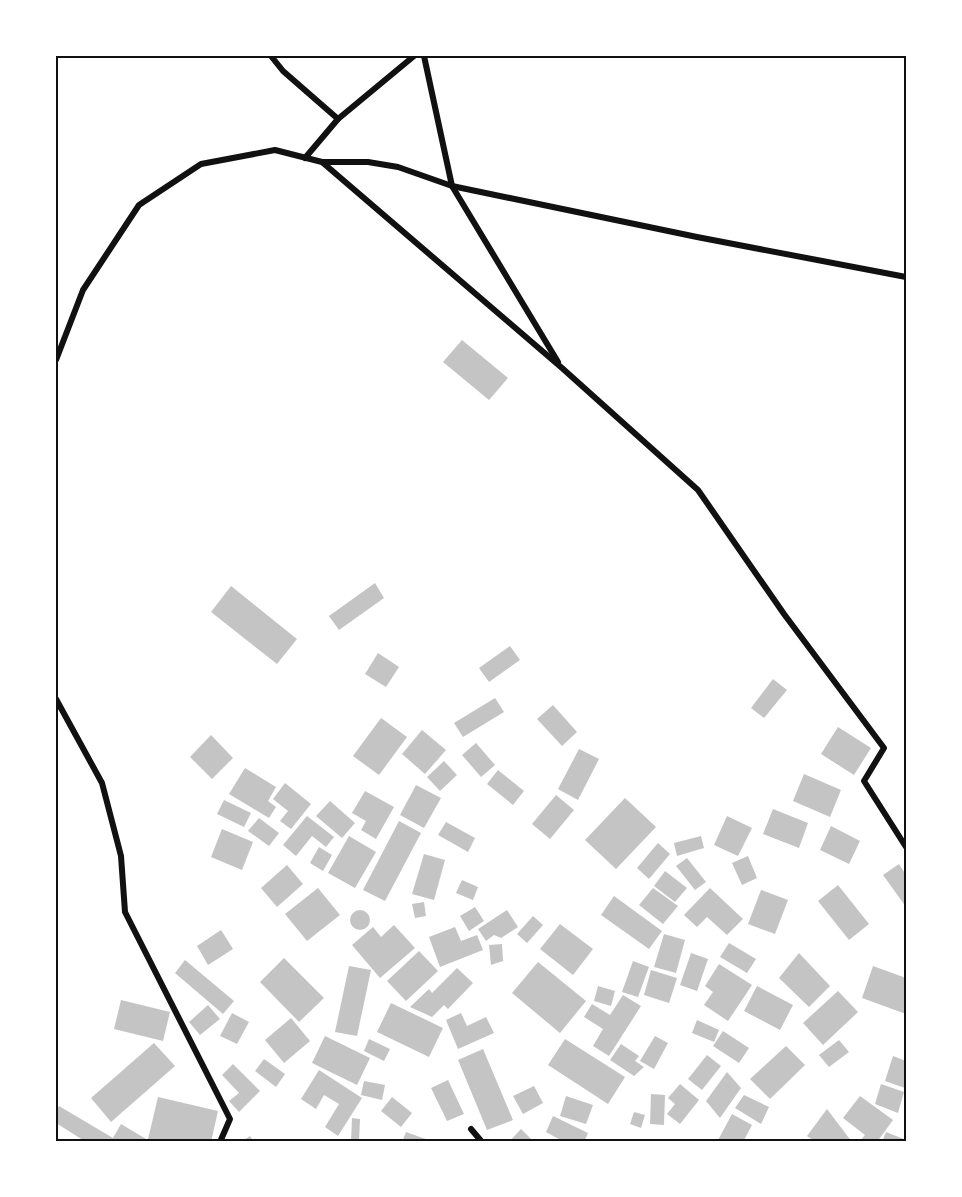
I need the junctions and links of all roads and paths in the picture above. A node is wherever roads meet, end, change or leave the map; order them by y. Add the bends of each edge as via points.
1 (272, 56) edge
2 (414, 56) edge
3 (424, 56) edge
4 (338, 119) junction
5 (306, 158) junction
6 (322, 162) junction
7 (452, 186) junction
8 (906, 277) edge
9 (56, 360) edge
10 (562, 368) junction
11 (56, 699) edge
12 (906, 847) edge
13 (471, 1129) dead end
14 (220, 1142) edge
15 (482, 1142) edge

1 - 4 street via 283,71
2 - 4 street
3 - 7 street
4 - 5 street
5 - 6 street
5 - 9 street via 275,150 201,164 139,206 83,290
6 - 7 street via 368,162 398,167
6 - 10 street
7 - 8 street
7 - 10 street
10 - 12 street via 698,490 884,748 864,781
11 - 14 street via 102,783 121,856 125,912 230,1119
13 - 15 street

